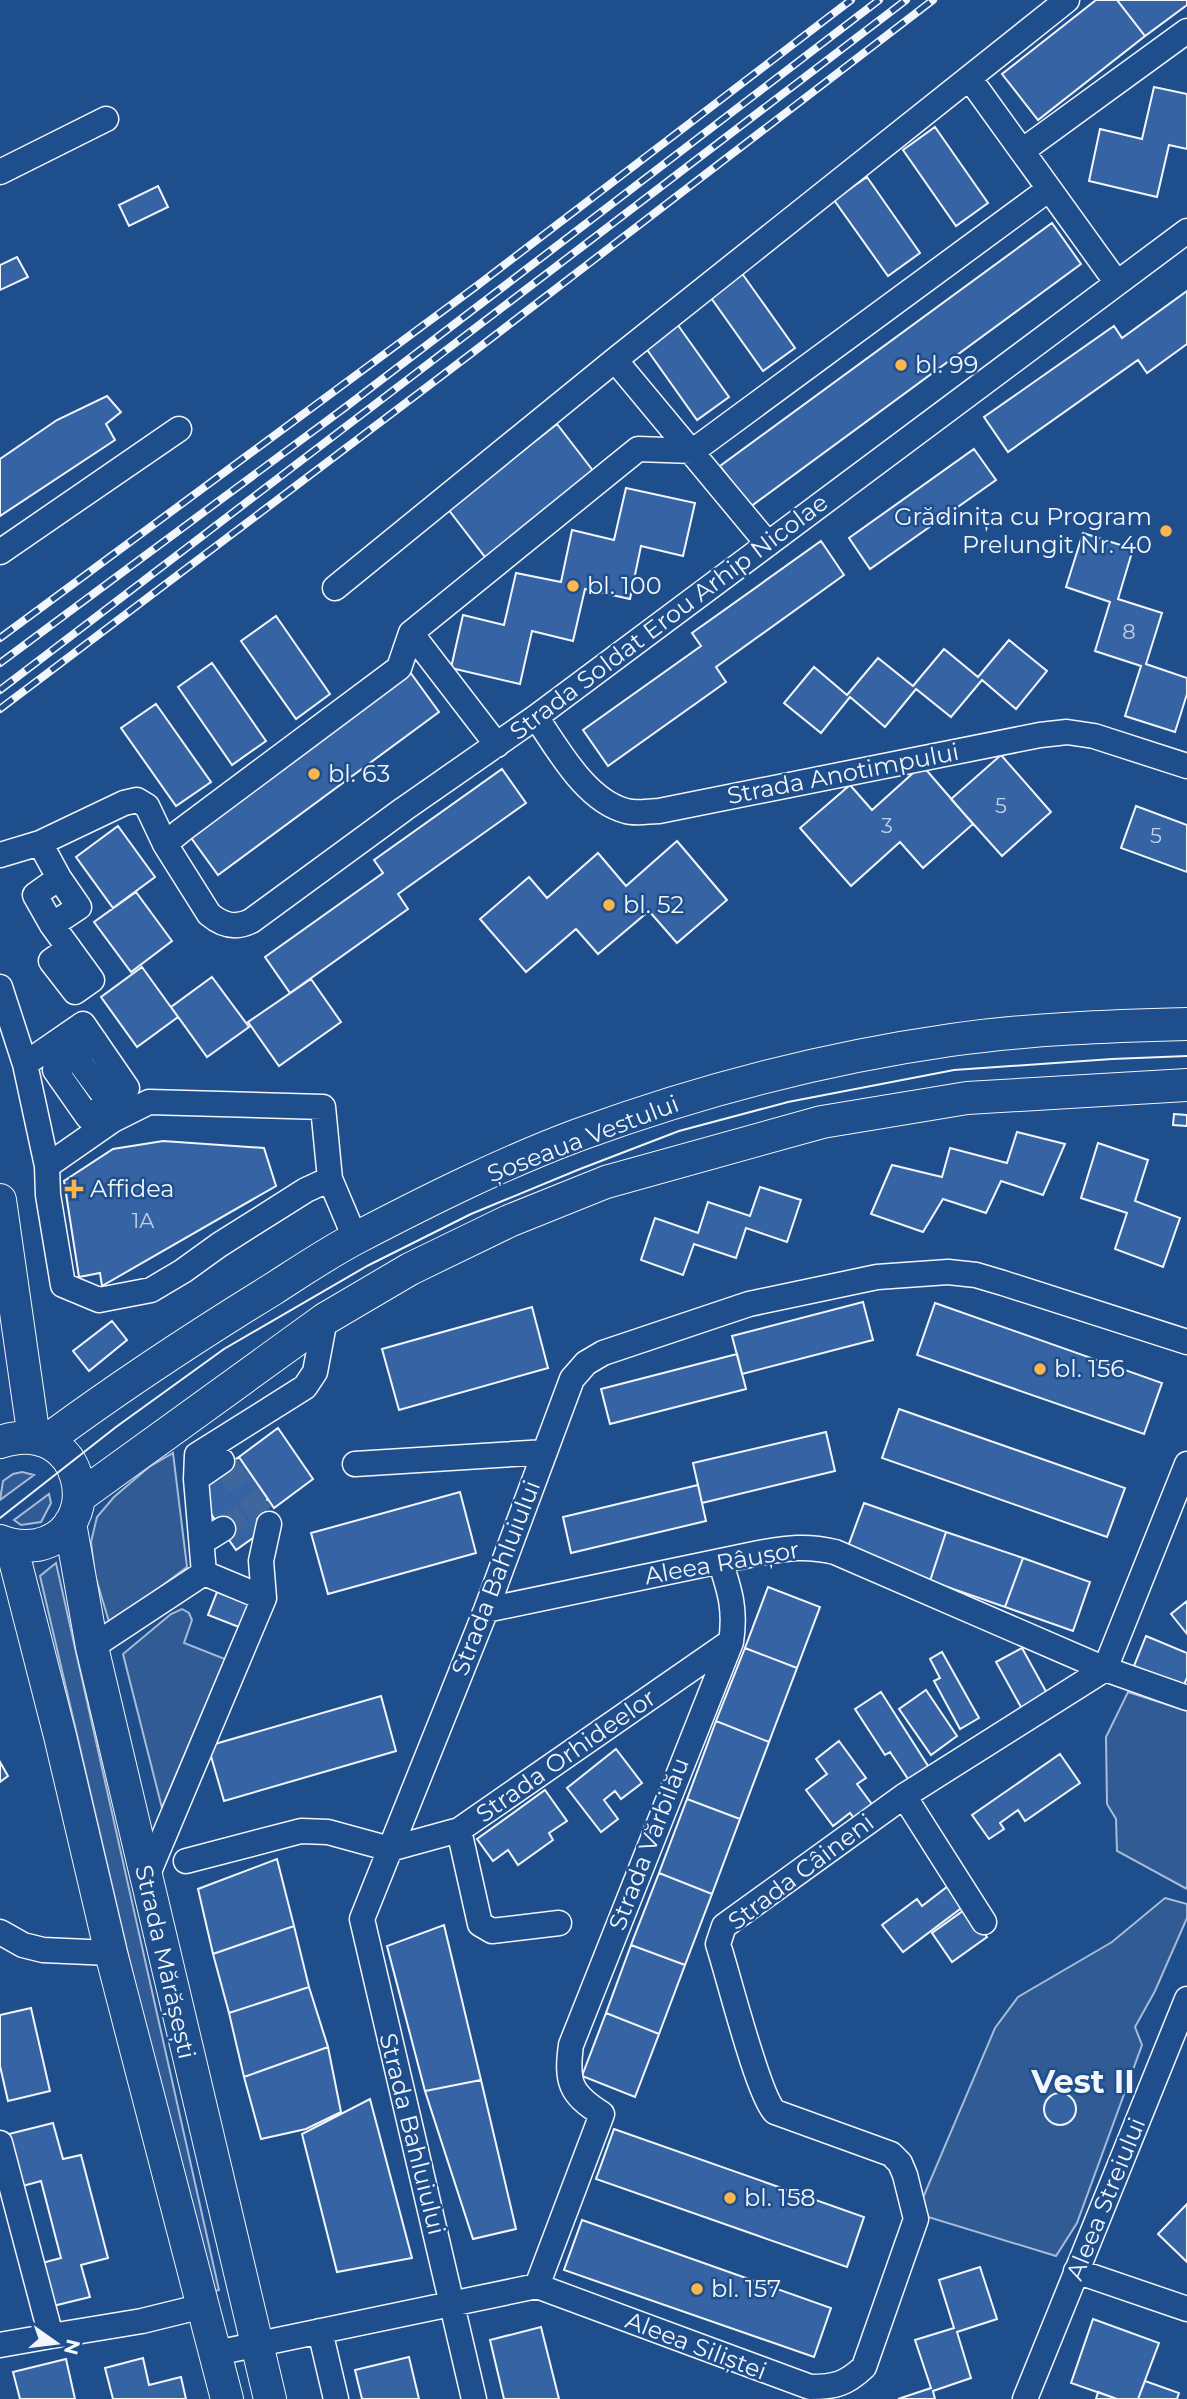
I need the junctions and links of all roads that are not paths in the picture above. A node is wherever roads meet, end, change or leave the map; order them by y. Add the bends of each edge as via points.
1 (1067, 0) edge
2 (1187, 31) edge
3 (970, 79) junction
4 (106, 119) dead end
5 (1022, 151) junction
6 (0, 172) edge
7 (1049, 189) junction
8 (1187, 231) edge
9 (1118, 283) junction
10 (615, 360) junction
11 (178, 429) dead end
12 (693, 452) junction
13 (768, 544) junction
14 (0, 552) edge
15 (335, 588) dead end
16 (411, 633) junction
17 (536, 717) junction
18 (497, 745) junction
19 (1187, 766) edge
20 (40, 843) junction
21 (165, 844) junction
22 (0, 855) edge
23 (69, 948) dead end
24 (0, 987) edge
25 (1187, 1024) edge
26 (95, 1041) junction
27 (25, 1064) junction
28 (1187, 1085) edge
29 (47, 1166) junction
30 (330, 1179) junction
31 (0, 1199) edge
32 (355, 1238) junction
33 (325, 1319) junction
34 (1187, 1342) edge
35 (40, 1440) junction
36 (0, 1443) edge
37 (545, 1452) junction
38 (355, 1464) dead end
39 (1187, 1464) edge
40 (74, 1510) junction
41 (269, 1524) tunnel mouth
42 (3, 1543) edge
43 (720, 1561) junction
44 (204, 1573) junction
45 (264, 1598) junction
46 (486, 1610) junction
47 (731, 1642) junction
48 (92, 1647) junction
49 (1105, 1669) junction
50 (1187, 1698) edge
51 (904, 1796) junction
52 (459, 1830) junction
53 (390, 1849) junction
54 (186, 1861) dead end
55 (145, 1881) junction
56 (984, 1922) dead end
57 (559, 1923) dead end
58 (0, 1932) edge
59 (111, 1953) junction
60 (1187, 1999) edge
61 (0, 2143) edge
62 (916, 2219) joint
63 (1076, 2271) junction
64 (537, 2286) junction
65 (453, 2303) junction
66 (203, 2306) junction
67 (1187, 2309) edge
68 (320, 2331) junction
69 (51, 2336) junction
70 (257, 2344) junction
71 (0, 2345) edge
72 (216, 2353) junction
73 (227, 2399) edge
74 (270, 2399) edge
75 (336, 2399) edge
76 (474, 2399) edge
77 (1025, 2399) edge

1 - 3 street
2 - 5 street
3 - 5 street
3 - 10 street
4 - 6 street
5 - 7 street
7 - 9 street
7 - 12 street
8 - 9 street, Strada Soldat Erou Arhip Nicolae
9 - 13 street, Strada Soldat Erou Arhip Nicolae
10 - 12 street
10 - 15 street
11 - 14 street
12 - 13 street
12 - 16 street via 638,450
13 - 17 street, Strada Soldat Erou Arhip Nicolae
16 - 18 street
16 - 21 street via 399,668
17 - 18 street, Strada Soldat Erou Arhip Nicolae
17 - 19 street, Strada Anotimpului via 593,794 626,811 659,811 1040,734 1067,732 1115,741
18 - 21 street, Strada Soldat Erou Arhip Nicolae via 243,925 229,926 209,914
20 - 21 street, Strada Soldat Erou Arhip Nicolae via 137,800 147,806
20 - 22 street
20 - 23 street via 59,878 35,895
24 - 27 street
25 - 32 main road, Șoseaua Vestului via 952,1040 703,1093 576,1136
26 - 26 street via 127,1088 109,1102 75,1056
26 - 27 street via 83,1024
27 - 29 street
28 - 33 main road, Șoseaua Vestului via 967,1098 822,1122 606,1182 509,1221 410,1269
29 - 30 street via 113,1120 149,1102 323,1107
29 - 30 street via 63,1285 99,1300 151,1290
30 - 32 street
31 - 35 main road
32 - 35 main road, Șoseaua Vestului
33 - 40 main road, Șoseaua Vestului
33 - 44 street via 315,1372 305,1387 196,1479 212,1536
34 - 37 street, Strada Bahluiului via 976,1275 948,1272 877,1277 749,1304 603,1353 572,1378
35 - 36 main road, Șoseaua Vestului via 22,1437
35 - 40 main road via 57,1448 71,1463 78,1483
37 - 38 street
37 - 46 street, Strada Bahluiului
39 - 49 street
40 - 42 main road, Șoseaua Vestului via 58,1535 44,1543
40 - 48 main road, Strada Mărășești
41 - 45 street via 261,1562
42 - 59 main road, Strada Mărășești via 60,1736
43 - 46 street, Aleea Râușor
43 - 47 street, Strada Vărbilău via 733,1603
43 - 49 street, Aleea Râușor via 802,1546 835,1552
44 - 45 street
44 - 48 street
45 - 55 street
46 - 53 street, Strada Bahluiului
47 - 52 street, Strada Orhideelor
47 - 64 street, Strada Vărbilău via 571,2045 571,2085 581,2101 602,2114
48 - 55 main road, Strada Mărășești
49 - 50 street, Aleea Râușor
49 - 51 street, Strada Câineni
51 - 56 street
51 - 62 street, Strada Câineni via 724,1926 718,1944 770,2108 891,2154 905,2175
52 - 53 street, Strada Orhideelor
52 - 57 street via 480,1924 492,1931
53 - 54 street via 328,1832 301,1831
53 - 65 street, Strada Bahluiului via 362,1919
55 - 70 main road, Strada Mărășești
58 - 59 street via 43,1950
59 - 66 main road, Strada Mărășești
60 - 63 street, Aleea Streiului
61 - 69 street
62 - 64 street, Aleea Siliștei via 864,2367 850,2381 830,2387 789,2380
63 - 67 street
63 - 77 street, Aleea Streiului
64 - 65 street
65 - 68 street
65 - 76 street, Strada Bahluiului
66 - 69 street
66 - 72 main road, Strada Mărășești
68 - 70 street
68 - 75 street
69 - 71 street
70 - 72 street
70 - 74 main road, Strada Mărășești
72 - 73 main road, Strada Mărășești

